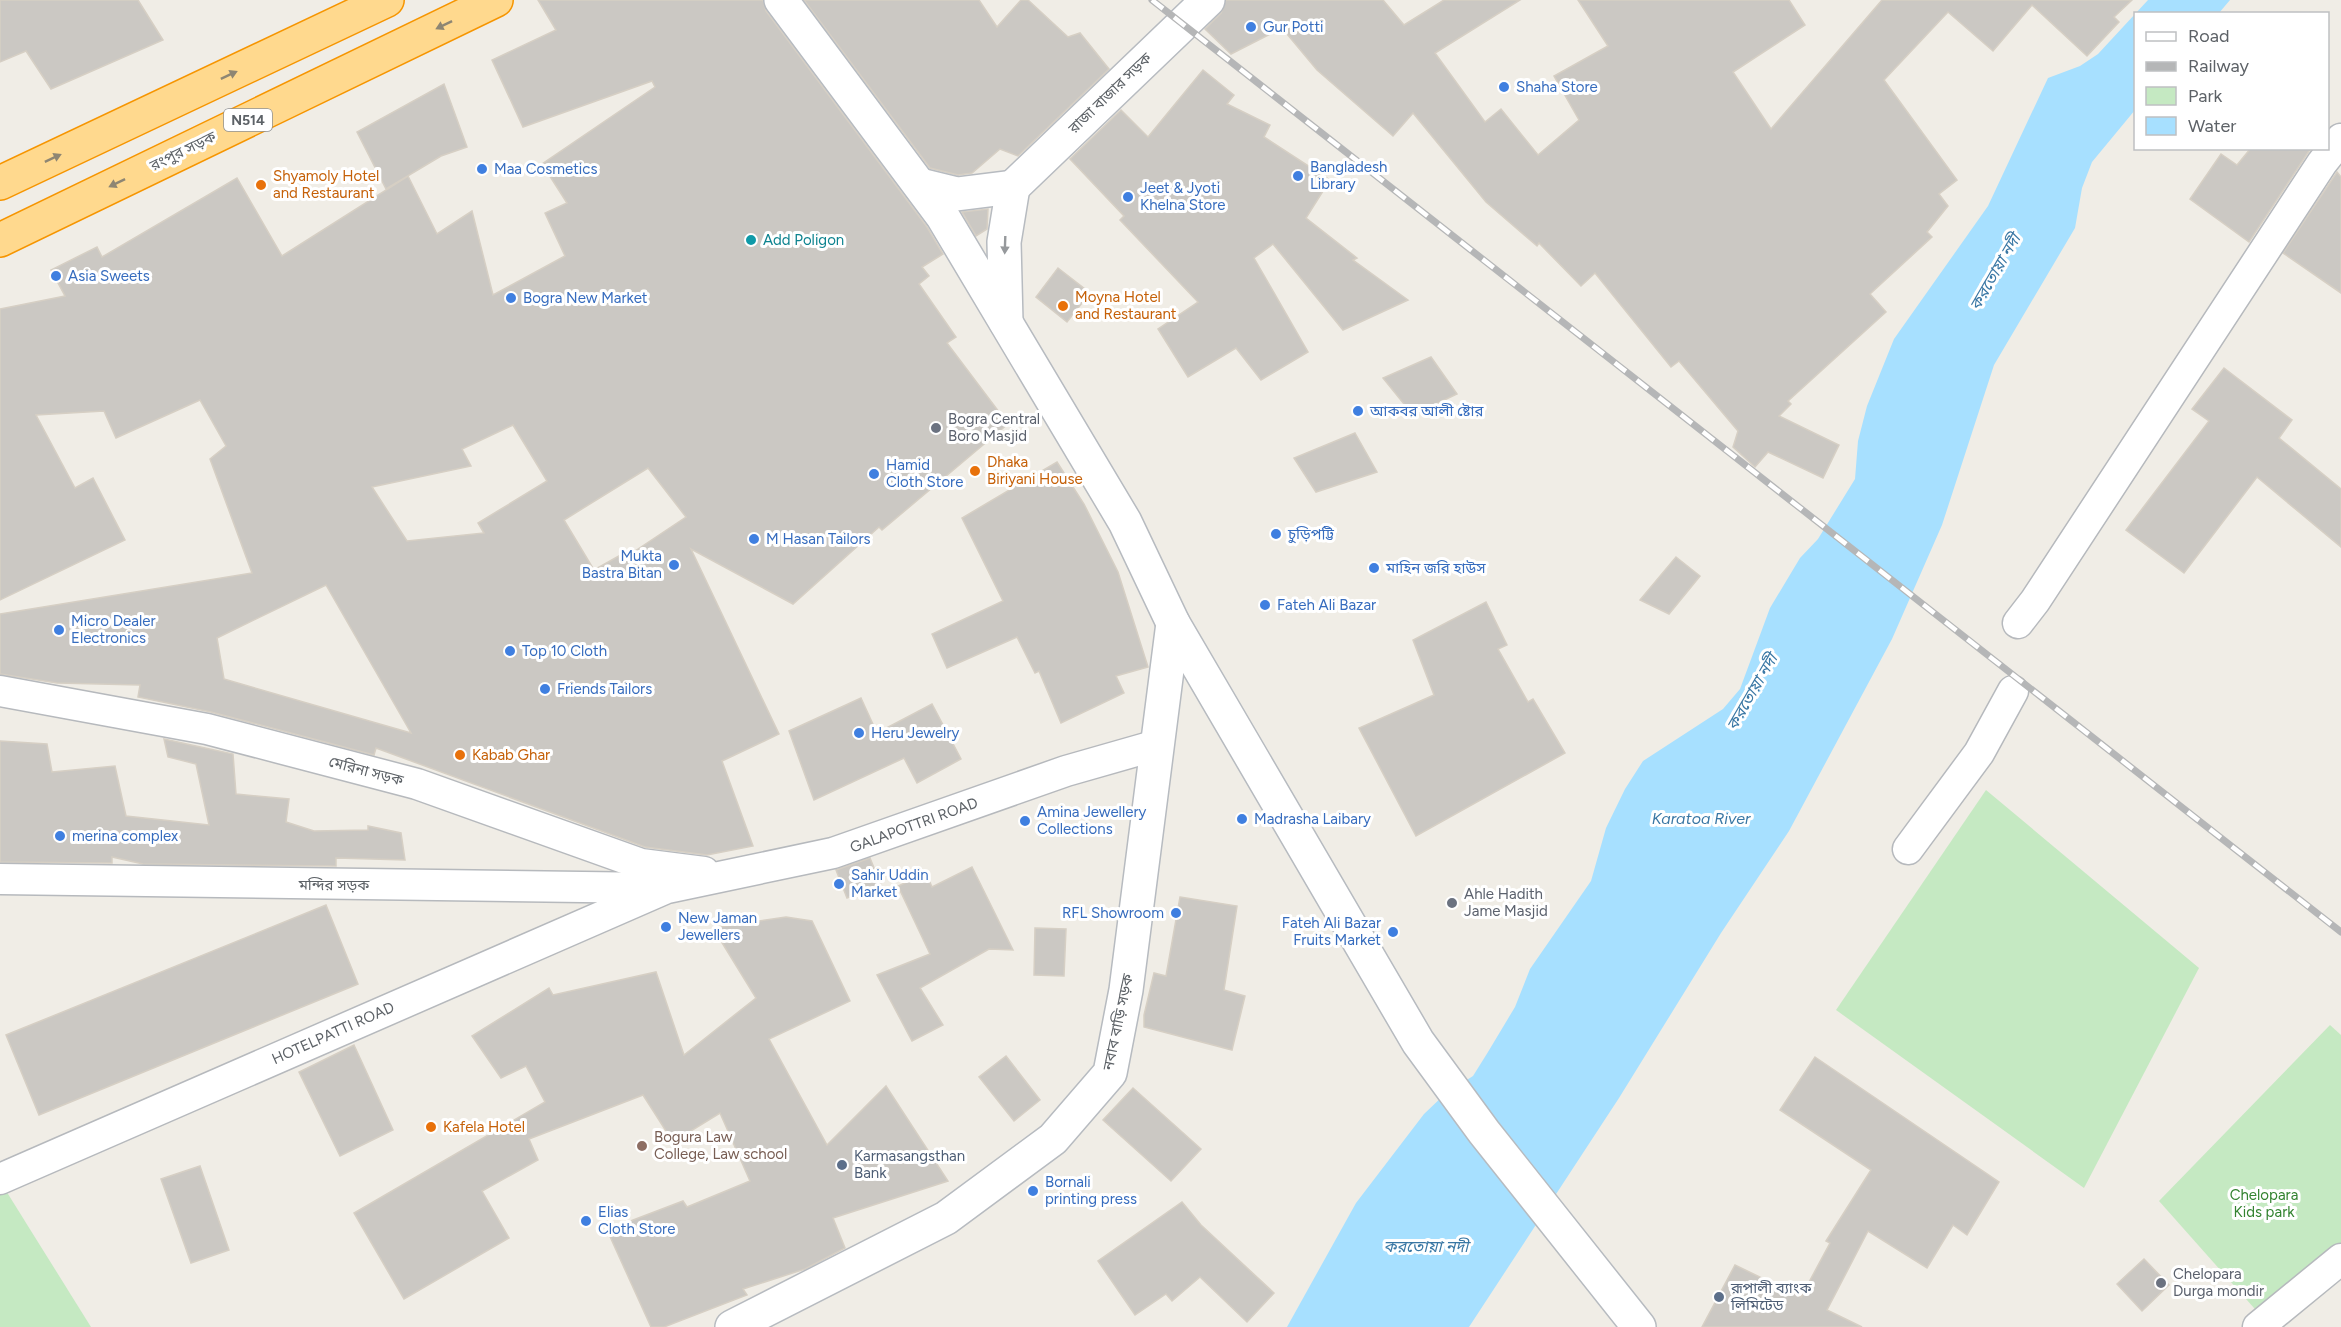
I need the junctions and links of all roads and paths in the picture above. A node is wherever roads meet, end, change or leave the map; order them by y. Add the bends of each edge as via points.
1 (387, 0) edge
2 (496, 0) edge
3 (781, 0) edge
4 (1208, 0) edge
5 (2341, 140) edge
6 (0, 183) edge
7 (920, 185) junction
8 (1013, 187) junction
9 (0, 240) edge
10 (1006, 323) junction
11 (1173, 623) junction
12 (2018, 623) dead end
13 (0, 691) edge
14 (2013, 691) dead end
15 (1157, 745) junction
16 (1908, 849) dead end
17 (725, 875) junction
18 (0, 879) edge
19 (667, 888) junction
20 (2, 1175) edge
21 (2341, 1259) edge
22 (732, 1327) edge
23 (1639, 1327) edge
24 (2258, 1327) edge

6 -> 1 highway
2 -> 9 highway, রংপুর সড়ক / N514
3 - 7 main road
4 - 8 main road, রাজা বাজার সড়ক
5 - 12 street via 2322,163
7 - 8 main road via 957,194
7 - 10 main road
8 -> 10 main road via 1005,242
10 - 11 main road via 1125,522
11 - 15 main road, নবাব বাড়ি সড়ক
11 - 23 main road via 1418,1042
13 - 17 street, মেরিনা সড়ক via 207,729 417,784 641,864
14 - 16 street via 1979,753
15 - 17 street, GALAPOTTRI ROAD via 1066,771 833,853
15 - 22 main road, নবাব বাড়ি সড়ক via 1126,990 1110,1074 1053,1139 946,1218
17 - 19 street, GALAPOTTRI ROAD
18 - 19 street, মন্দির সড়ক
19 - 20 street, HOTELPATTI ROAD
21 - 24 street

